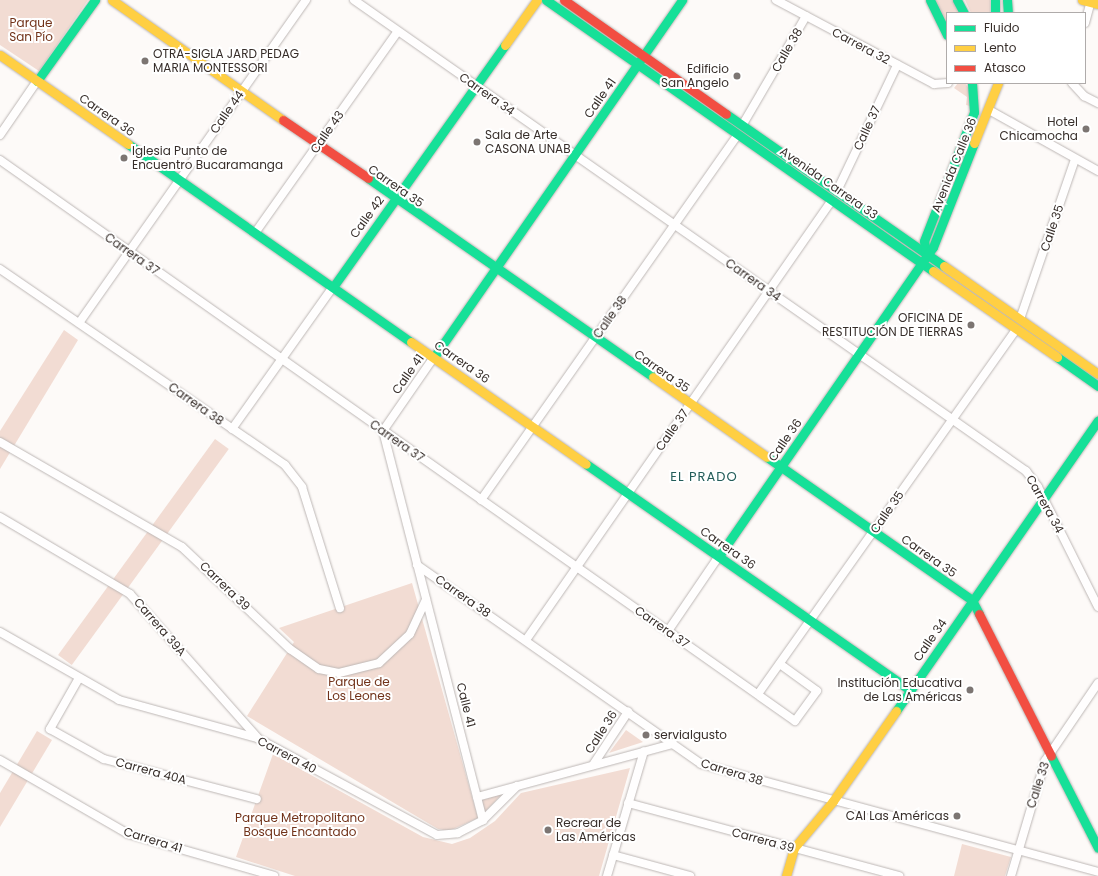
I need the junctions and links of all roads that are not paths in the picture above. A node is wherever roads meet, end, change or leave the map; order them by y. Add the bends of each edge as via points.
1 (95, 0) edge
2 (112, 0) edge
3 (306, 0) edge
4 (354, 0) edge
5 (537, 0) edge
6 (546, 0) edge
7 (564, 0) edge
8 (682, 0) edge
9 (776, 0) edge
10 (930, 0) edge
11 (957, 0) edge
12 (995, 0) edge
13 (1007, 0) edge
14 (1091, 2) edge
15 (963, 12) edge
16 (995, 12) edge
17 (1008, 12) edge
18 (806, 16) junction
19 (1086, 20) edge
20 (398, 31) junction
21 (946, 33) edge
22 (0, 55) edge
23 (644, 56) junction
24 (638, 65) junction
25 (897, 65) junction
26 (38, 81) junction
27 (946, 83) edge
28 (972, 84) edge
29 (998, 84) edge
30 (1072, 84) edge
31 (476, 86) junction
32 (242, 92) junction
33 (1098, 103) edge
34 (989, 110) junction
35 (743, 124) junction
36 (738, 134) junction
37 (0, 135) edge
38 (318, 145) junction
39 (575, 155) junction
40 (1075, 158) junction
41 (0, 160) edge
42 (1098, 171) edge
43 (179, 180) junction
44 (837, 190) junction
45 (395, 200) junction
46 (832, 200) junction
47 (674, 225) junction
48 (255, 233) junction
49 (129, 252) junction
50 (926, 253) junction
51 (921, 262) junction
52 (0, 269) edge
53 (495, 269) junction
54 (333, 287) junction
55 (768, 291) junction
56 (1020, 319) junction
57 (79, 323) junction
58 (1016, 329) junction
59 (595, 338) junction
60 (859, 354) junction
61 (434, 357) junction
62 (281, 360) junction
63 (1098, 374) edge
64 (1098, 386) edge
65 (690, 404) junction
66 (952, 419) junction
67 (1098, 420) edge
68 (533, 427) junction
69 (232, 429) junction
70 (383, 431) junction
71 (0, 442) edge
72 (780, 467) junction
73 (628, 493) junction
74 (1044, 498) junction
75 (481, 500) junction
76 (0, 517) edge
77 (873, 532) junction
78 (719, 556) junction
79 (417, 565) junction
80 (576, 567) junction
81 (426, 599) junction
82 (972, 600) junction
83 (1098, 607) edge
84 (340, 608) dead end
85 (810, 620) junction
86 (668, 631) junction
87 (0, 632) edge
88 (526, 640) junction
89 (780, 664) junction
90 (79, 678) junction
91 (1098, 683) edge
92 (910, 690) junction
93 (758, 694) junction
94 (628, 712) junction
95 (257, 738) junction
96 (672, 744) junction
97 (644, 751) junction
98 (1050, 752) junction
99 (0, 760) edge
100 (593, 765) junction
101 (517, 786) junction
102 (477, 797) junction
103 (257, 799) dead end
104 (833, 801) junction
105 (628, 803) junction
106 (483, 820) junction
107 (794, 848) junction
108 (1098, 848) edge
109 (1018, 850) junction
110 (613, 855) junction
111 (1098, 872) edge
112 (274, 876) edge
113 (607, 876) edge
114 (690, 876) edge
115 (786, 876) edge
116 (899, 876) edge
117 (1011, 876) edge

1 - 26 street
2 - 32 street, Carrera 35
3 - 32 street, Calle 44
4 - 20 street, Carrera 34
5 - 31 street, Calle 42
6 - 24 street, Avenida Carrera 33
7 - 23 street, Avenida Carrera 33
8 - 23 street, Calle 41
9 - 18 street, Carrera 32
10 - 21 street
11 - 15 street
12 - 16 street
13 - 17 street
14 - 19 street
18 - 25 street, Carrera 32
18 - 35 street, Calle 38
20 - 31 street, Carrera 34
20 - 38 street, Calle 43
22 - 26 street, Carrera 36
23 - 24 street, Calle 41
23 - 35 street, Avenida Carrera 33
24 - 36 street, Avenida Carrera 33
24 - 39 street, Calle 41
25 - 27 street, Carrera 32 via 934,84
25 - 44 street, Calle 37
26 - 37 street
26 - 43 street, Carrera 36
28 - 50 street, Avenida Calle 36 via 974,112 924,241
29 - 34 street, Avenida Calle 36
30 - 33 street
31 - 39 street, Carrera 34
31 - 45 street, Calle 42
32 - 38 street, Carrera 35
32 - 43 street, Calle 44
34 - 40 street
34 - 50 street, Avenida Calle 36 via 933,247
35 - 44 street, Avenida Carrera 33
36 - 46 street, Avenida Carrera 33
36 - 47 street, Calle 38
38 - 45 street, Carrera 35
38 - 48 street, Calle 43
39 - 47 street, Carrera 34
39 - 53 street, Calle 41
40 - 42 street
40 - 56 street, Calle 35
41 - 49 street, Carrera 37
43 - 48 street, Carrera 36
43 - 49 street, Calle 44
44 - 50 street, Avenida Carrera 33
45 - 53 street, Carrera 35
45 - 54 street, Calle 42
46 - 51 street, Avenida Carrera 33
46 - 55 street, Calle 37
47 - 55 street, Carrera 34
47 - 59 street, Calle 38
48 - 54 street, Carrera 36
49 - 57 street, Calle 44
49 - 62 street, Carrera 37
50 - 51 street, Avenida Calle 36
50 - 56 street, Avenida Carrera 33
51 - 58 street, Avenida Carrera 33
51 - 60 street, Calle 36
52 - 57 street, Carrera 38
53 - 59 street, Carrera 35
53 - 61 street, Calle 41
54 - 61 street, Carrera 36
54 - 62 street, Calle 42
55 - 60 street, Carrera 34
55 - 65 street, Calle 37
56 - 63 street, Avenida Carrera 33
57 - 69 street, Carrera 38
58 - 64 street, Avenida Carrera 33
58 - 66 street, Calle 35
59 - 65 street, Carrera 35
59 - 68 street, Calle 38
60 - 66 street, Carrera 34
60 - 72 street, Calle 36
61 - 68 street, Carrera 36
61 - 70 street, Calle 41
62 - 69 street, Calle 42
62 - 70 street, Carrera 37
65 - 72 street, Carrera 35
65 - 73 street, Calle 37
66 - 74 street, Carrera 34 via 1026,471
66 - 77 street, Calle 35
67 - 74 street, Calle 34
68 - 73 street, Carrera 36
68 - 75 street, Calle 38
69 - 84 street, Carrera 38 via 284,465 302,487
70 - 75 street, Carrera 37
70 - 79 street, Calle 41
71 - 81 street, Carrera 39 via 182,547 290,649 319,669 339,673 379,663 410,634
72 - 77 street, Carrera 35
72 - 78 street, Calle 36
73 - 78 street, Carrera 36
73 - 80 street, Calle 37
74 - 82 street, Calle 34
74 - 83 street, Carrera 34
75 - 80 street, Carrera 37
76 - 95 street, Carrera 39A via 130,594
77 - 82 street, Carrera 35
77 - 85 street, Calle 35
78 - 85 street, Carrera 36
78 - 86 street, Calle 36
79 - 81 street, Calle 41
79 - 88 street, Carrera 38
80 - 86 street, Carrera 37
80 - 88 street, Calle 37
81 - 102 street, Calle 41
82 - 92 street, Calle 34
82 - 98 street, Carrera 35
85 - 89 street, Calle 35
85 - 92 street, Carrera 36
86 - 93 street, Carrera 37
87 - 90 street, Carrera 40
88 - 94 street, Carrera 38
89 - 93 street, Calle 35
89 - 93 street, Carrera 37 via 817,691 795,720
90 - 95 street, Carrera 40 via 131,705
90 - 103 street, Carrera 40A via 50,729 104,758
91 - 98 street, Calle 33
92 - 104 street, Calle 34
94 - 96 street, Carrera 38
94 - 100 street, Calle 36
95 - 106 street, Carrera 40 via 437,834 458,833
96 - 97 street, Carrera 40
96 - 104 street, Carrera 38 via 708,766
97 - 100 street, Carrera 40
97 - 105 street
98 - 108 street, Carrera 35
98 - 109 street, Calle 33
99 - 112 street, Carrera 41 via 128,834
100 - 101 street, Carrera 40
101 - 102 street, Carrera 40
101 - 106 street, Carrera 40
102 - 106 street, Calle 41
104 - 107 street, Calle 34
104 - 109 street, Carrera 38
105 - 107 street, Carrera 39
105 - 110 street
107 - 115 street, Calle 34
107 - 116 street, Carrera 39
109 - 111 street, Carrera 38
109 - 117 street, Calle 33
110 - 113 street
110 - 114 street

